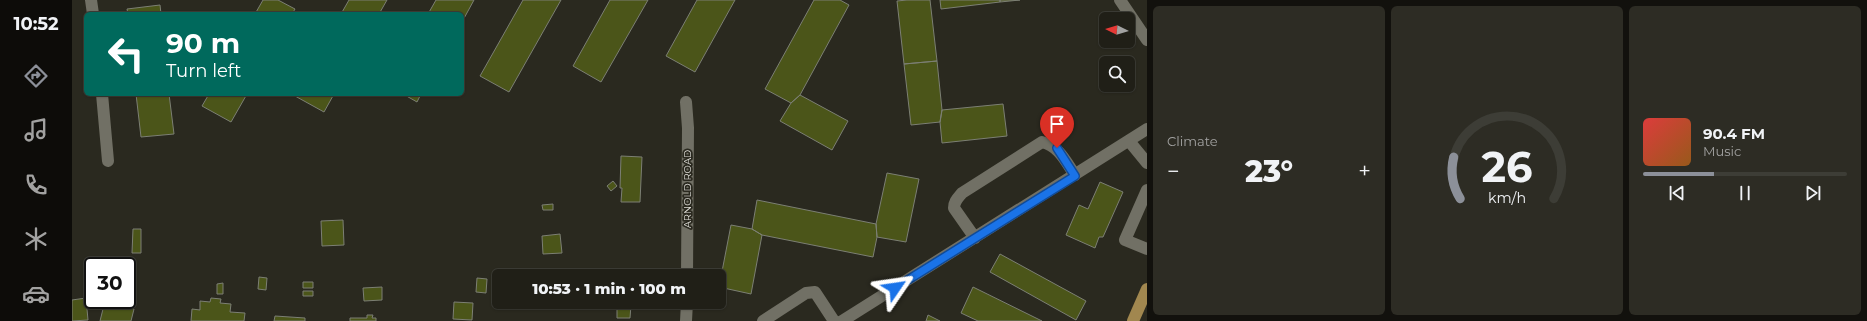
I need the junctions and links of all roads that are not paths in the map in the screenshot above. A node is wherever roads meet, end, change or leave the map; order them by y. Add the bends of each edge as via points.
1 (91, 0) edge
2 (1120, 0) edge
3 (93, 12) edge
4 (1147, 40) edge
5 (102, 96) edge
6 (686, 102) dead end
7 (1147, 129) edge
8 (1129, 141) junction
9 (108, 161) dead end
10 (1147, 163) edge
11 (1075, 176) junction
12 (1147, 190) edge
13 (975, 238) junction
14 (1147, 249) edge
15 (687, 269) edge
16 (1147, 289) edge
17 (687, 309) edge
18 (686, 321) edge
19 (764, 321) edge
20 (834, 321) edge
21 (842, 321) edge
22 (1133, 321) edge

1 - 3 street
2 - 4 street
5 - 9 street
6 - 15 street, ARNOLD ROAD
7 - 8 street
8 - 10 street
8 - 11 street
11 - 13 street
11 - 13 street via 1057,148 1042,142 962,193 954,203 954,208
12 - 14 street via 1125,240
13 - 21 street
16 - 22 main road
17 - 18 street
19 - 20 street via 806,293 815,292

